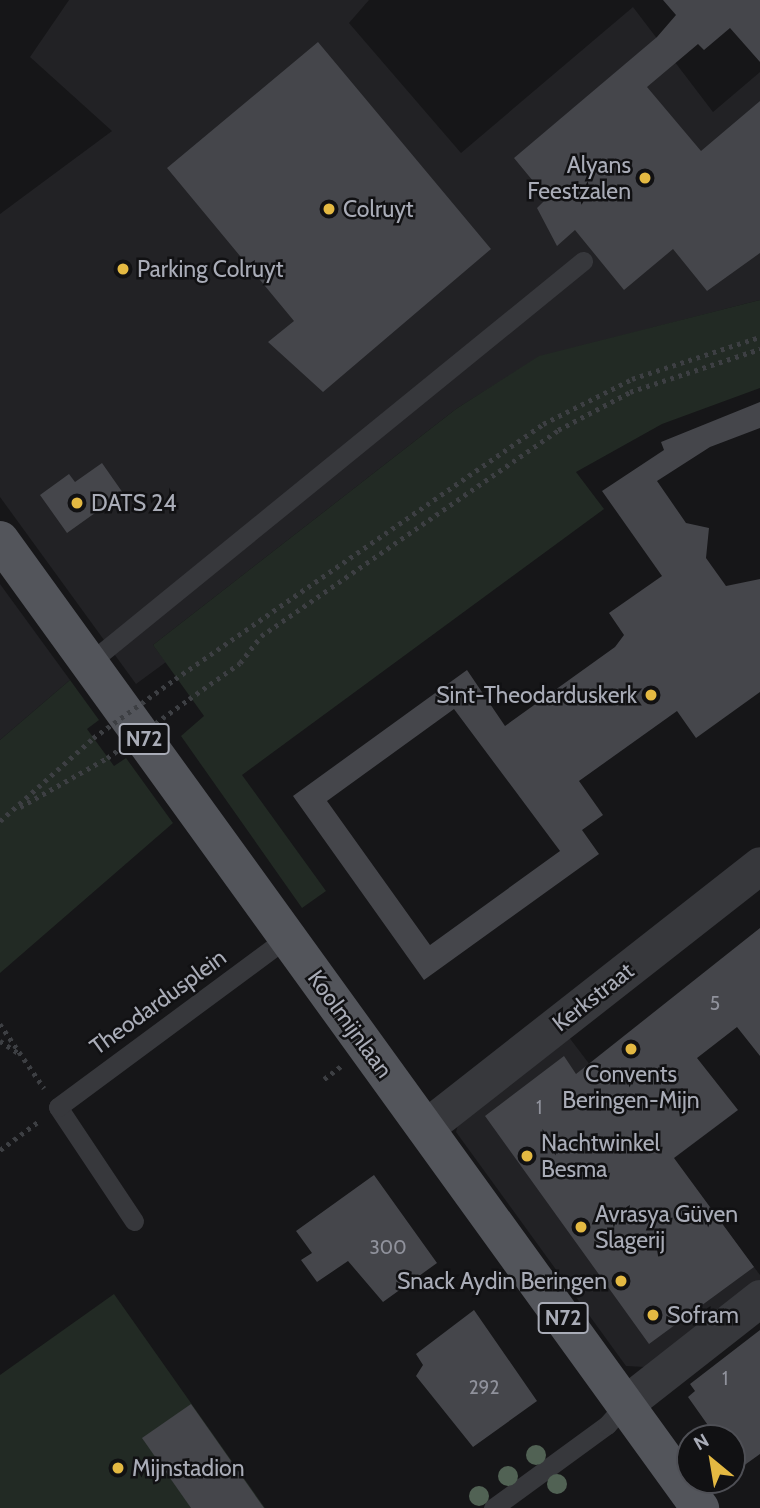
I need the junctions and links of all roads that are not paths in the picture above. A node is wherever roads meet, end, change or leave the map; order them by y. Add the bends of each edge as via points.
1 (583, 261) dead end
2 (0, 540) edge
3 (89, 663) junction
4 (760, 864) edge
5 (288, 937) junction
6 (425, 1128) junction
7 (134, 1221) dead end
8 (760, 1298) edge
9 (625, 1404) junction
10 (493, 1508) edge
11 (700, 1508) edge

1 - 3 lane
2 - 3 main road, Koolmijnlaan / N72
3 - 5 main road, Koolmijnlaan / N72
4 - 6 street, Kerkstraat
5 - 6 main road, Koolmijnlaan / N72
5 - 7 lane, Theodardusplein via 58,1107
6 - 9 main road, Koolmijnlaan / N72
8 - 9 street
9 - 10 lane via 607,1425
9 - 11 main road, Koolmijnlaan / N72

